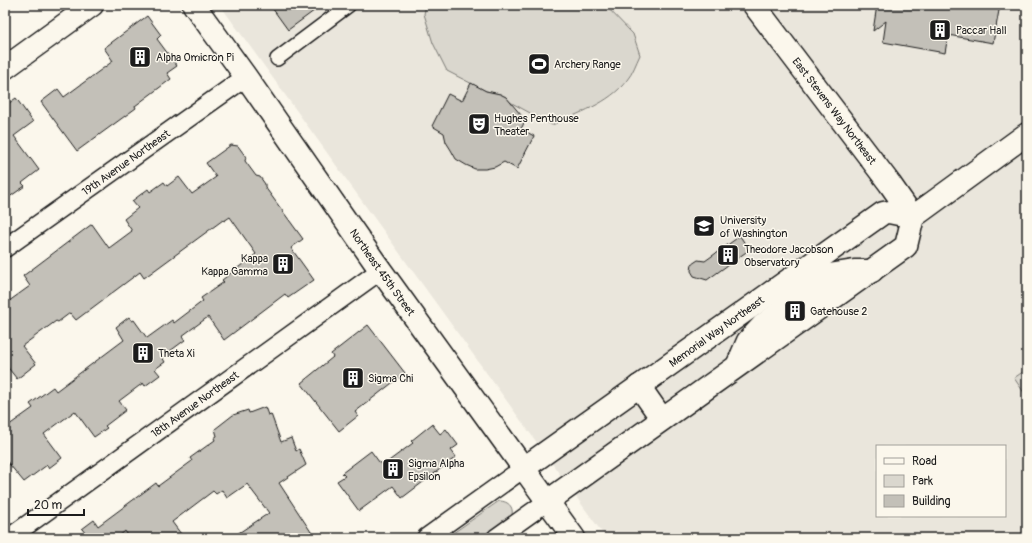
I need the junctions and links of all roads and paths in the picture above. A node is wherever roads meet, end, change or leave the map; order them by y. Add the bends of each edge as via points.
1 (92, 5) edge
2 (194, 5) edge
3 (349, 5) edge
4 (754, 5) edge
5 (277, 59) dead end
6 (5, 68) edge
7 (246, 77) junction
8 (1027, 134) edge
9 (913, 217) junction
10 (5, 248) edge
11 (381, 270) junction
12 (639, 386) junction
13 (662, 419) junction
14 (524, 468) junction
15 (548, 501) junction
16 (9, 538) edge
17 (426, 538) edge
18 (496, 538) edge
19 (574, 538) edge

1 - 6 street
2 - 7 street, Northeast 45th Street
3 - 5 street
4 - 9 street, East Stevens Way Northeast
7 - 10 street, 19th Avenue Northeast
7 - 11 street, Northeast 45th Street
8 - 9 street
9 - 12 street, Memorial Way Northeast via 883,213
9 - 13 street via 906,246 872,271 829,275 763,325 748,341 736,367
11 - 14 street, Northeast 45th Street
11 - 16 street, 18th Avenue Northeast
12 - 13 street
12 - 14 street, Memorial Way Northeast
13 - 15 street
14 - 15 street, Northeast 45th Street
14 - 17 street
15 - 18 street
15 - 19 street, Northeast 45th Street

